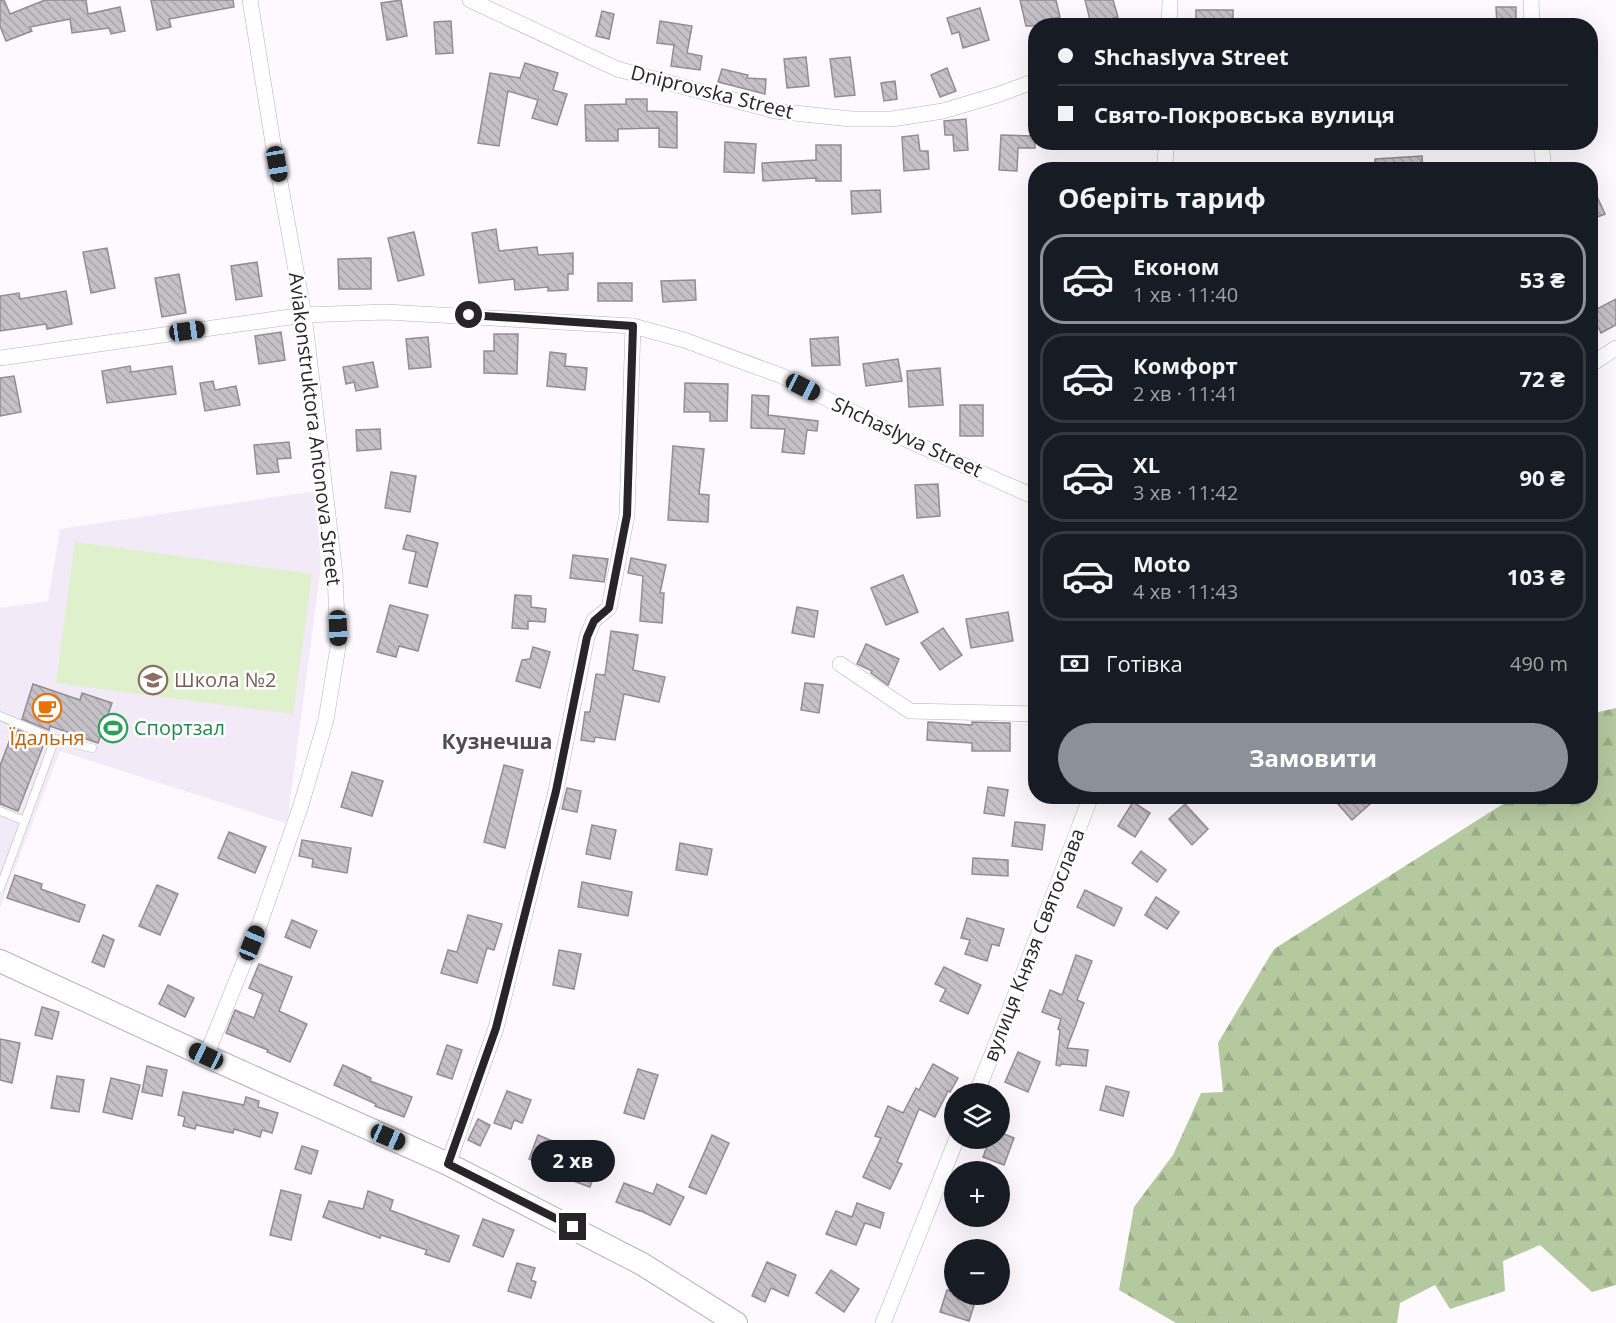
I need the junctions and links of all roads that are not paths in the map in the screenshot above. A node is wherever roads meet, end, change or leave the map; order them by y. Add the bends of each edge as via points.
1 (250, 0) edge
2 (470, 0) edge
3 (1170, 0) edge
4 (1531, 0) edge
5 (1169, 18) edge
6 (1532, 18) edge
7 (1028, 84) edge
8 (304, 315) junction
9 (633, 326) junction
10 (1616, 348) edge
11 (0, 357) edge
12 (1598, 359) edge
13 (1028, 494) edge
14 (840, 664) dead end
15 (1028, 714) edge
16 (0, 716) edge
17 (55, 738) junction
18 (92, 748) dead end
19 (1088, 804) edge
20 (0, 811) edge
21 (26, 820) junction
22 (0, 888) edge
23 (0, 961) edge
24 (206, 1056) junction
25 (980, 1083) edge
26 (953, 1149) edge
27 (448, 1164) junction
28 (736, 1323) edge
29 (883, 1323) edge

1 - 8 street, Aviakonstruktora Antonova Street
2 - 7 street, Dniprovska Street via 617,69 775,111 892,119 943,111
3 - 5 street
4 - 6 street
8 - 9 street, Shchaslyva Street via 386,312
8 - 11 street, Shchaslyva Street
8 - 24 street, Aviakonstruktora Antonova Street via 335,574 338,646 326,720 301,805 260,923
9 - 13 street, Shchaslyva Street via 782,376 905,439
9 - 27 street via 627,515 609,608 594,621 587,637 556,791 496,1028
10 - 12 street
14 - 15 street via 910,711
16 - 17 lane
17 - 18 lane
17 - 21 lane
19 - 25 street, вулиця Князя Святослава
20 - 21 lane
21 - 22 lane
23 - 24 main road
24 - 27 main road
26 - 29 street
27 - 28 main road via 642,1264

